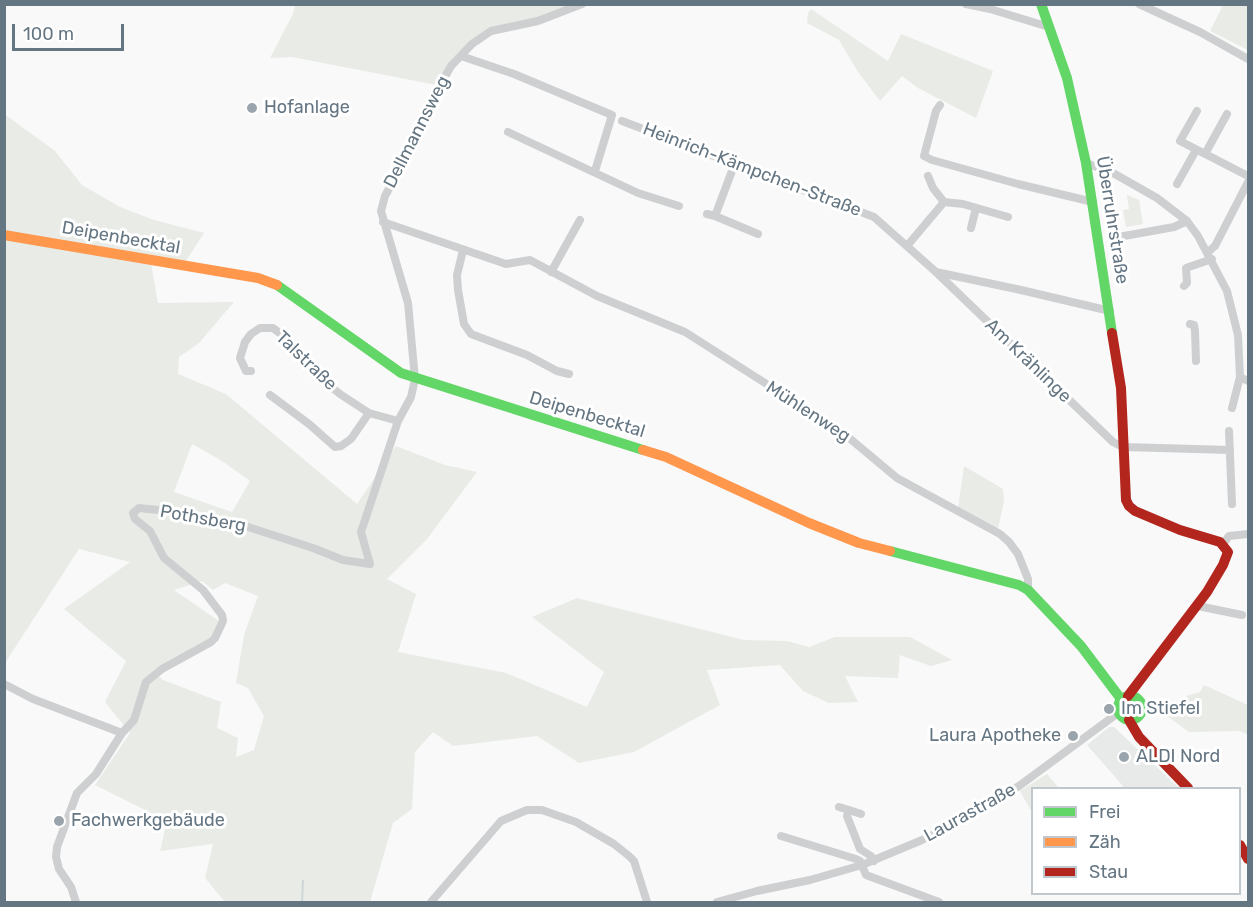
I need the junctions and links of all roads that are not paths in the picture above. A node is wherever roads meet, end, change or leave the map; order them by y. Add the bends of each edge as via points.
1 (582, 4) edge
2 (966, 4) edge
3 (1041, 4) edge
4 (1139, 4) edge
5 (1049, 27) junction
6 (461, 56) junction
7 (1248, 59) edge
8 (940, 105) dead end
9 (1197, 111) dead end
10 (1227, 114) dead end
11 (622, 121) dead end
12 (508, 132) dead end
13 (1196, 150) junction
14 (1205, 154) junction
15 (735, 163) junction
16 (1086, 163) junction
17 (595, 171) junction
18 (928, 176) dead end
19 (1248, 176) edge
20 (1248, 183) edge
21 (1177, 184) dead end
22 (944, 202) junction
23 (1093, 202) junction
24 (679, 207) dead end
25 (976, 208) junction
26 (1008, 217) dead end
27 (580, 220) dead end
28 (1187, 221) junction
29 (383, 222) junction
30 (971, 228) dead end
31 (758, 234) dead end
32 (4, 235) edge
33 (1113, 238) dead end
34 (907, 246) junction
35 (464, 249) junction
36 (1210, 256) junction
37 (551, 272) junction
38 (936, 272) junction
39 (1184, 286) dead end
40 (1110, 311) junction
41 (1190, 324) dead end
42 (1196, 361) dead end
43 (251, 371) dead end
44 (569, 374) dead end
45 (415, 379) junction
46 (1244, 379) edge
47 (270, 395) dead end
48 (1232, 408) dead end
49 (369, 413) junction
50 (398, 421) junction
51 (1229, 430) dead end
52 (1123, 447) junction
53 (1230, 450) junction
54 (1232, 504) dead end
55 (1248, 534) edge
56 (1223, 544) junction
57 (1028, 591) junction
58 (1198, 606) junction
59 (1242, 615) dead end
60 (4, 684) edge
61 (1129, 699) junction
62 (1118, 712) junction
63 (1133, 719) junction
64 (122, 733) junction
65 (1186, 787) edge
66 (839, 807) dead end
67 (849, 810) junction
68 (861, 814) dead end
69 (781, 836) dead end
70 (874, 861) junction
71 (862, 866) junction
72 (76, 903) edge
73 (431, 903) edge
74 (647, 903) edge
75 (717, 903) edge
76 (939, 903) edge

1 - 6 street, Dellmannsweg via 538,21 491,31
2 - 5 street
3 - 5 main road, Überruhrstraße
4 - 7 street
5 - 16 main road, Überruhrstraße via 1067,78
6 - 17 street via 612,116
6 - 29 street, Dellmannsweg via 446,75 385,196
8 - 23 street via 924,156
9 - 13 street via 1180,141
10 - 14 street
11 - 15 street, Heinrich-Kämpchen-Straße
12 - 17 street
13 - 14 street
13 - 21 street
14 - 19 street
15 - 31 street via 711,215
15 - 34 street, Heinrich-Kämpchen-Straße via 874,217
16 - 23 main road, Überruhrstraße
16 - 28 street via 1118,176
17 - 24 street via 638,193
18 - 22 street
20 - 36 street
22 - 25 street
22 - 34 street
23 - 40 main road, Überruhrstraße
25 - 26 street
25 - 30 street
27 - 37 street
28 - 33 street
28 - 36 street
29 - 35 street, Mühlenweg
29 - 45 street, Dellmannsweg via 408,303
32 - 45 main road, Deipenbecktal via 274,283
34 - 38 street, Heinrich-Kämpchen-Straße
35 - 37 street, Mühlenweg via 506,264 530,260
35 - 44 street via 457,275 458,290 464,324 471,334
36 - 39 street via 1186,268
36 - 46 street via 1227,291
37 - 57 street, Mühlenweg via 597,296 685,332 842,432 897,478 1000,534 1018,554 1028,579
38 - 40 street, Heinrich-Kämpchen-Straße
38 - 52 street, Am Krählinge via 1113,442
40 - 52 main road, Überruhrstraße via 1121,388
41 - 42 street via 1195,331
43 - 49 street, Talstraße via 246,371 240,358 245,342 256,330 273,328 319,377
45 - 50 street via 411,397
45 - 57 main road, Deipenbecktal via 666,457 859,543 1019,585
46 - 48 street
47 - 49 street via 335,447 351,439
49 - 50 street, Talstraße
50 - 64 street, Pothsberg via 361,532 370,564 343,560 248,526 158,510 137,509 133,513 150,531 161,555 203,590 223,621 211,642 151,677 142,691 135,720
51 - 53 street
52 - 53 street
52 - 56 main road, Überruhrstraße via 1124,493 1129,506 1145,516
53 - 54 street
55 - 56 street via 1229,536
56 - 58 main road via 1228,554
57 - 61 main road, Deipenbecktal
58 - 59 street
58 - 61 main road
60 - 64 street
61 - 62 main road via 1117,708
61 - 63 main road via 1142,709
62 - 63 main road via 1121,717
62 - 70 street, Laurastraße via 1019,786 950,826
63 - 65 main road via 1139,737
64 - 72 street, Pothsberg via 96,774 77,793 57,847 59,869
66 - 67 street
67 - 68 street
67 - 70 street via 847,816 860,849
69 - 71 street via 856,859
70 - 71 street, Laurastraße
71 - 75 street, Laurastraße
71 - 76 street via 866,875
73 - 74 street via 501,821 527,810 542,810 576,822 629,856

